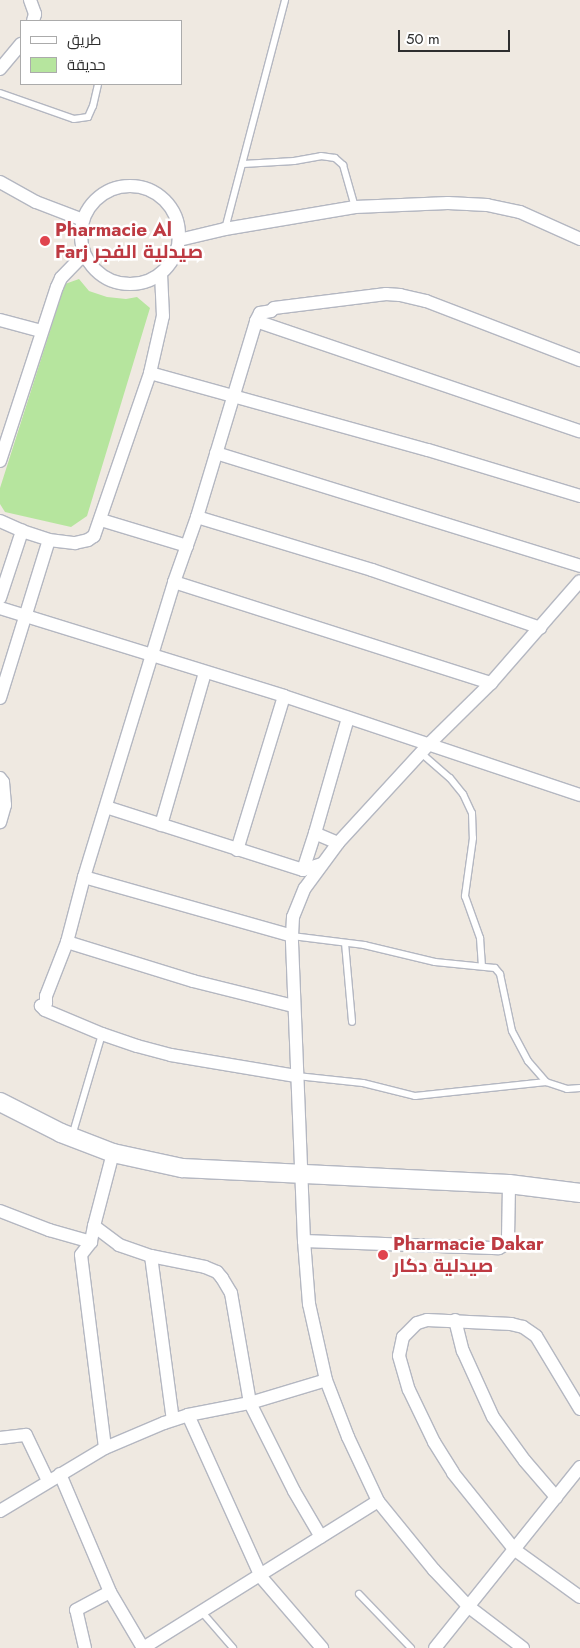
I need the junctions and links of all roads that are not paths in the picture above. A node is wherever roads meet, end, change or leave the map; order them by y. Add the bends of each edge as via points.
1 (30, 0) edge
2 (285, 0) edge
3 (33, 20) edge
4 (20, 45) edge
5 (0, 69) edge
6 (98, 85) edge
7 (0, 93) edge
8 (243, 164) junction
9 (0, 182) edge
10 (355, 207) junction
11 (83, 220) junction
12 (225, 229) junction
13 (580, 239) edge
14 (179, 240) junction
15 (84, 254) junction
16 (161, 274) junction
17 (0, 320) edge
18 (256, 321) junction
19 (41, 331) junction
20 (580, 360) edge
21 (150, 373) junction
22 (232, 397) junction
23 (580, 430) edge
24 (216, 453) junction
25 (0, 461) edge
26 (580, 496) edge
27 (197, 517) junction
28 (0, 520) edge
29 (101, 520) junction
30 (22, 531) junction
31 (50, 540) junction
32 (187, 546) junction
33 (580, 566) edge
34 (174, 582) junction
35 (580, 582) edge
36 (0, 598) edge
37 (0, 608) edge
38 (26, 616) junction
39 (540, 628) junction
40 (152, 655) junction
41 (205, 672) junction
42 (491, 683) junction
43 (284, 696) junction
44 (0, 698) edge
45 (348, 718) junction
46 (430, 743) junction
47 (421, 753) junction
48 (0, 778) edge
49 (580, 795) edge
50 (106, 807) junction
51 (0, 822) edge
52 (161, 825) junction
53 (315, 833) junction
54 (338, 843) junction
55 (237, 850) junction
56 (321, 864) junction
57 (303, 870) junction
58 (84, 878) junction
59 (292, 936) junction
60 (67, 942) junction
61 (345, 943) junction
62 (482, 965) junction
63 (293, 1006) junction
64 (352, 1022) dead end
65 (102, 1034) junction
66 (296, 1076) junction
67 (546, 1082) junction
68 (580, 1088) edge
69 (0, 1102) edge
70 (72, 1136) junction
71 (113, 1153) junction
72 (301, 1175) junction
73 (509, 1184) junction
74 (580, 1193) edge
75 (0, 1211) edge
76 (94, 1226) junction
77 (304, 1241) junction
78 (90, 1242) junction
79 (151, 1256) junction
80 (455, 1320) junction
81 (326, 1380) junction
82 (250, 1403) junction
83 (580, 1408) edge
84 (188, 1415) junction
85 (173, 1420) junction
86 (0, 1438) edge
87 (105, 1448) junction
88 (580, 1467) edge
89 (60, 1474) junction
90 (48, 1481) junction
91 (556, 1497) junction
92 (378, 1501) junction
93 (0, 1511) edge
94 (321, 1538) junction
95 (515, 1550) junction
96 (260, 1577) junction
97 (110, 1592) junction
98 (359, 1594) dead end
99 (580, 1597) edge
100 (469, 1607) junction
101 (201, 1610) junction
102 (85, 1648) edge
103 (143, 1648) edge
104 (233, 1648) edge
105 (322, 1648) edge
106 (411, 1648) edge
107 (435, 1648) edge
108 (523, 1648) edge

1 - 3 street via 35,14
2 - 8 lane
4 - 5 street
6 - 7 lane via 88,117 74,119
8 - 10 lane via 321,156 335,158 342,165
8 - 12 lane
9 - 11 street via 36,202
10 - 12 street
10 - 13 street via 448,203 487,206 520,212
11 - 14 street via 90,206 102,194 132,186 148,189 162,197 172,209 178,224
11 - 15 street
12 - 14 street
14 - 16 street via 170,264
15 - 16 street via 92,267 118,283 148,281
15 - 19 street via 61,278
16 - 21 street via 164,305
17 - 19 street
18 - 20 street via 260,313 274,308 400,295 426,301
18 - 22 street
18 - 23 street
19 - 25 street
21 - 22 street
21 - 29 street
22 - 24 street
22 - 26 street via 428,450
24 - 27 street
24 - 33 street
27 - 32 street
27 - 39 street via 372,570
28 - 30 street
29 - 31 street via 94,536 88,540 76,543
29 - 32 street
30 - 31 street
30 - 36 street
31 - 38 street
32 - 34 street
34 - 40 street
34 - 42 street
35 - 39 street
37 - 38 street
38 - 40 street
38 - 44 street
39 - 42 street
40 - 41 street
40 - 50 street
41 - 43 street
41 - 52 street
42 - 46 street
43 - 45 street
43 - 55 street
45 - 46 street
45 - 53 street
46 - 47 street
46 - 49 street
47 - 54 street
47 - 62 lane via 450,778 463,794 472,814 473,838 465,896 480,938
48 - 51 street via 5,805
50 - 52 street
50 - 58 street
52 - 55 street
53 - 54 street
53 - 57 street
54 - 56 street
55 - 57 street
56 - 57 street
56 - 59 street via 297,904
58 - 59 street
58 - 60 street
59 - 61 lane
59 - 63 street
60 - 63 street via 193,981
60 - 65 street via 46,1003 41,1006
61 - 62 lane via 416,959
61 - 64 lane
62 - 67 lane via 499,971 512,1031 528,1061
63 - 66 street
65 - 66 street via 171,1054
65 - 70 lane
66 - 67 lane via 368,1084 415,1096
66 - 72 street
67 - 68 lane via 566,1089
69 - 70 street
70 - 71 street
71 - 72 street via 182,1168
71 - 76 street
72 - 73 street
72 - 77 street
73 - 74 street
73 - 77 street via 508,1238 506,1244 499,1248
75 - 78 street
76 - 78 street
76 - 79 street via 119,1245
77 - 81 street via 309,1304
78 - 87 street via 81,1255
79 - 82 street via 205,1267 217,1272 228,1285
79 - 85 street
80 - 83 street via 511,1324 531,1332
80 - 91 street via 463,1351 493,1416
80 - 95 street via 428,1320 411,1328 400,1346 401,1368 418,1411 442,1455
81 - 82 street
81 - 92 street
82 - 84 street
82 - 94 street
84 - 85 street
84 - 96 street
85 - 87 street
86 - 90 street via 26,1435
87 - 89 street
88 - 91 street
89 - 90 street
89 - 97 street
90 - 93 street
91 - 95 street
92 - 94 street
92 - 100 street via 428,1564
94 - 96 street
95 - 99 street
95 - 100 street
96 - 101 street
96 - 105 street
97 - 102 street via 76,1610
97 - 103 street
98 - 106 lane
100 - 107 street
100 - 108 street
101 - 103 street
101 - 104 lane

